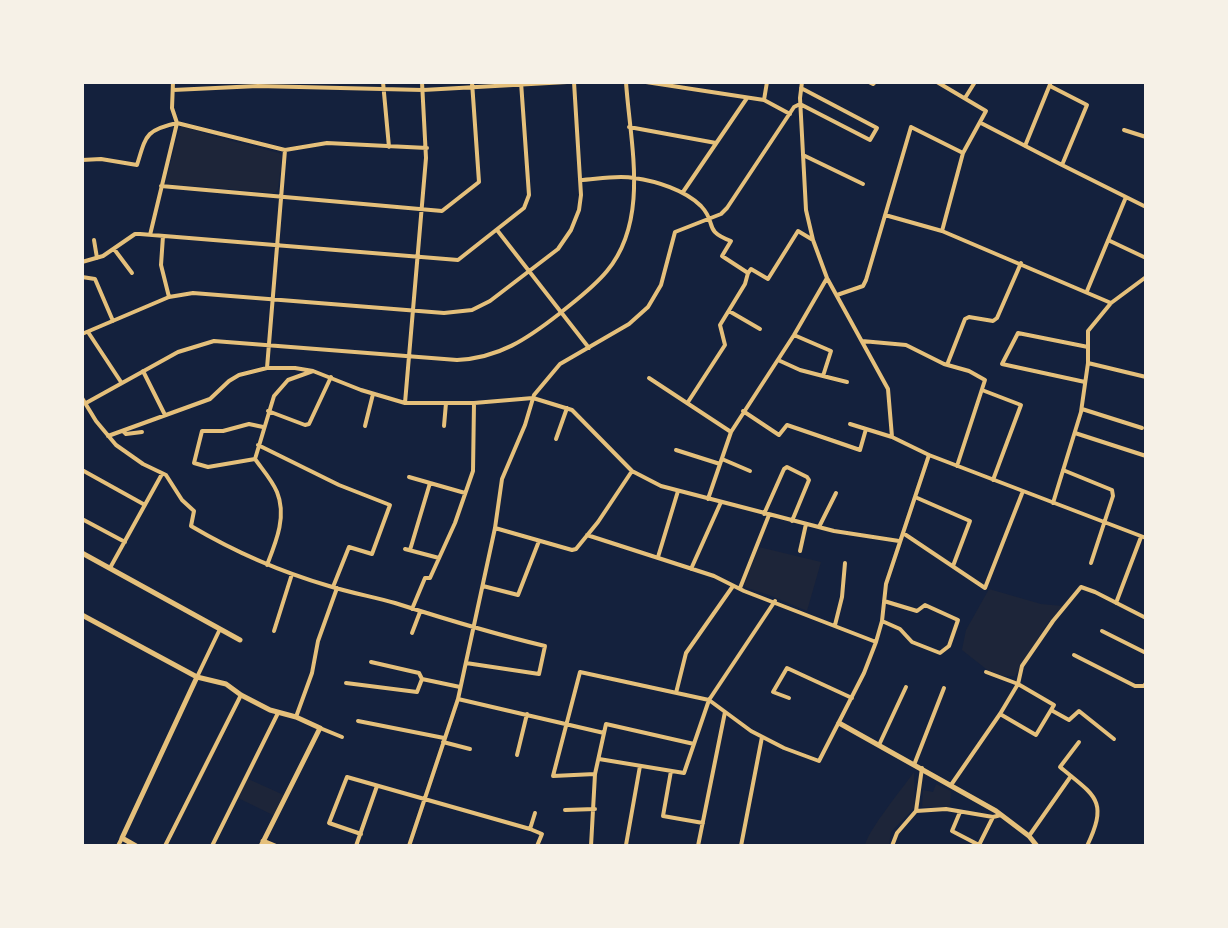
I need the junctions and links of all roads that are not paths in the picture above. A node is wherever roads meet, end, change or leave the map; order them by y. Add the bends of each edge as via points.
1 (172, 82) edge
2 (382, 82) edge
3 (422, 82) edge
4 (568, 82) edge
5 (574, 82) edge
6 (626, 82) edge
7 (646, 82) edge
8 (767, 82) edge
9 (802, 82) edge
10 (869, 82) edge
11 (875, 82) edge
12 (937, 82) edge
13 (974, 82) edge
14 (522, 83) edge
15 (258, 84) edge
16 (1050, 84) edge
17 (472, 85) edge
18 (801, 88) junction
19 (173, 90) junction
20 (383, 90) junction
21 (423, 90) junction
22 (747, 98) junction
23 (965, 98) junction
24 (764, 100) junction
25 (800, 104) junction
26 (790, 114) junction
27 (177, 123) junction
28 (981, 123) junction
29 (629, 127) junction
30 (1124, 130) dead end
31 (1146, 137) edge
32 (716, 143) junction
33 (389, 146) junction
34 (1025, 146) junction
35 (427, 148) junction
36 (285, 150) junction
37 (963, 153) junction
38 (803, 155) junction
39 (82, 160) edge
40 (1062, 165) junction
41 (633, 177) junction
42 (580, 180) junction
43 (864, 184) dead end
44 (162, 186) junction
45 (683, 192) junction
46 (281, 196) junction
47 (1126, 197) junction
48 (1146, 207) edge
49 (421, 208) junction
50 (885, 215) junction
51 (710, 218) junction
52 (497, 230) junction
53 (942, 231) junction
54 (150, 235) junction
55 (163, 236) junction
56 (94, 240) dead end
57 (813, 240) junction
58 (1108, 240) junction
59 (277, 246) junction
60 (114, 249) junction
61 (97, 258) junction
62 (417, 258) junction
63 (1146, 258) edge
64 (82, 262) edge
65 (1021, 263) junction
66 (530, 272) junction
67 (132, 273) dead end
68 (748, 273) junction
69 (82, 277) edge
70 (1146, 277) edge
71 (826, 278) junction
72 (1088, 291) junction
73 (837, 295) junction
74 (169, 297) junction
75 (273, 298) junction
76 (1111, 303) junction
77 (412, 310) junction
78 (729, 311) junction
79 (561, 312) junction
80 (113, 321) junction
81 (760, 329) dead end
82 (88, 332) junction
83 (82, 334) edge
84 (794, 335) junction
85 (862, 341) junction
86 (268, 345) junction
87 (1088, 347) junction
88 (589, 348) junction
89 (409, 357) junction
90 (778, 360) junction
91 (1088, 363) junction
92 (947, 365) junction
93 (267, 368) junction
94 (143, 371) junction
95 (313, 371) junction
96 (823, 376) junction
97 (331, 377) junction
98 (1146, 377) edge
99 (649, 378) dead end
100 (121, 382) junction
101 (847, 382) dead end
102 (1085, 382) junction
103 (982, 390) junction
104 (373, 394) junction
105 (82, 398) edge
106 (533, 398) junction
107 (688, 402) junction
108 (86, 403) junction
109 (405, 403) junction
110 (446, 403) junction
111 (474, 403) junction
112 (567, 408) junction
113 (1082, 409) junction
114 (268, 411) junction
115 (743, 411) junction
116 (165, 415) junction
117 (850, 424) dead end
118 (365, 426) dead end
119 (444, 426) dead end
120 (262, 427) junction
121 (1142, 428) dead end
122 (866, 429) junction
123 (123, 431) junction
124 (142, 432) dead end
125 (731, 432) junction
126 (1075, 433) junction
127 (108, 436) junction
128 (892, 437) junction
129 (556, 439) dead end
130 (258, 445) junction
131 (676, 450) dead end
132 (930, 455) junction
133 (1146, 456) edge
134 (254, 459) junction
135 (721, 462) junction
136 (956, 466) junction
137 (82, 470) edge
138 (1063, 470) junction
139 (632, 471) junction
140 (750, 471) dead end
141 (162, 474) junction
142 (409, 477) dead end
143 (993, 480) junction
144 (430, 483) junction
145 (1023, 491) junction
146 (678, 492) junction
147 (466, 493) junction
148 (836, 493) dead end
149 (915, 497) junction
150 (708, 500) junction
151 (721, 502) junction
152 (1053, 503) junction
153 (145, 505) junction
154 (764, 514) junction
155 (769, 515) junction
156 (82, 519) edge
157 (792, 521) junction
158 (1104, 522) junction
159 (806, 524) junction
160 (819, 527) junction
161 (495, 528) junction
162 (903, 533) junction
163 (587, 535) junction
164 (1143, 537) edge
165 (539, 541) junction
166 (899, 541) junction
167 (125, 542) junction
168 (800, 551) dead end
169 (82, 553) edge
170 (658, 557) junction
171 (439, 558) junction
172 (845, 563) dead end
173 (1090, 563) dead end
174 (268, 565) junction
175 (953, 566) junction
176 (110, 568) junction
177 (691, 568) junction
178 (292, 574) junction
179 (483, 586) junction
180 (733, 586) junction
181 (335, 588) junction
182 (740, 588) junction
183 (775, 601) junction
184 (884, 601) junction
185 (1116, 603) junction
186 (412, 609) junction
187 (420, 612) junction
188 (82, 615) edge
189 (1146, 618) edge
190 (882, 621) junction
191 (835, 625) junction
192 (220, 629) junction
193 (473, 629) junction
194 (274, 630) dead end
195 (1102, 631) dead end
196 (412, 634) dead end
197 (240, 640) dead end
198 (876, 642) junction
199 (1146, 653) edge
200 (1074, 654) dead end
201 (370, 662) dead end
202 (466, 662) junction
203 (986, 672) dead end
204 (197, 677) junction
205 (422, 679) junction
206 (346, 683) dead end
207 (1146, 683) edge
208 (1018, 684) junction
209 (906, 687) dead end
210 (460, 688) junction
211 (944, 688) dead end
212 (676, 692) junction
213 (241, 695) junction
214 (789, 698) dead end
215 (852, 698) junction
216 (458, 699) junction
217 (709, 700) junction
218 (1052, 710) junction
219 (725, 712) junction
220 (278, 713) junction
221 (527, 714) junction
222 (1000, 714) junction
223 (296, 717) junction
224 (358, 721) dead end
225 (839, 723) junction
226 (566, 724) junction
227 (320, 728) junction
228 (604, 733) junction
229 (342, 737) dead end
230 (762, 737) junction
231 (1114, 739) dead end
232 (444, 740) junction
233 (1079, 742) dead end
234 (694, 744) junction
235 (879, 745) junction
236 (470, 749) dead end
237 (517, 755) dead end
238 (599, 759) junction
239 (914, 764) junction
240 (640, 766) junction
241 (922, 768) junction
242 (671, 771) junction
243 (595, 774) junction
244 (1071, 776) junction
245 (952, 785) junction
246 (377, 786) junction
247 (425, 800) junction
248 (595, 809) junction
249 (565, 810) dead end
250 (916, 811) junction
251 (960, 812) junction
252 (535, 813) dead end
253 (1001, 815) junction
254 (993, 816) junction
255 (703, 823) junction
256 (530, 828) junction
257 (361, 834) junction
258 (1029, 836) junction
259 (122, 838) junction
260 (262, 844) edge
261 (626, 845) edge
262 (118, 846) edge
263 (136, 846) edge
264 (165, 846) edge
265 (212, 846) edge
266 (275, 846) edge
267 (356, 846) edge
268 (409, 846) edge
269 (538, 846) edge
270 (591, 846) edge
271 (698, 846) edge
272 (741, 846) edge
273 (892, 846) edge
274 (1037, 846) edge
275 (1087, 846) edge

1 - 19 street
2 - 20 street
3 - 21 street
4 - 14 street
5 - 42 street
6 - 29 street
7 - 22 street
8 - 24 street
9 - 18 street
10 - 11 street
12 - 23 street
13 - 23 street
14 - 17 street
14 - 52 street via 528,199 524,208
15 - 19 street
15 - 20 street
16 - 34 street
16 - 40 street via 1087,105
17 - 21 street
17 - 49 street via 479,182 442,211
18 - 25 street
18 - 25 street via 877,128 870,140
19 - 27 street via 172,108
20 - 21 street
20 - 33 street
21 - 35 street
22 - 24 street
22 - 32 street
23 - 28 street via 986,111
24 - 26 street
25 - 26 street
25 - 38 street
26 - 51 street via 727,208
27 - 36 street
27 - 39 street via 161,127 146,137 138,165 101,159
27 - 44 street
28 - 34 street
28 - 37 street
29 - 32 street
29 - 41 street
30 - 31 street
32 - 45 street
33 - 35 street
33 - 36 street via 327,143
34 - 40 street
35 - 49 street
36 - 46 street
37 - 50 street via 911,127
37 - 53 street
38 - 43 street
38 - 57 street via 806,210
40 - 47 street
41 - 42 street
41 - 45 street
41 - 79 street via 633,212 622,248 591,289
42 - 66 street via 580,205 571,230 558,249
44 - 46 street
44 - 54 street
45 - 51 street
46 - 49 street
46 - 59 street
47 - 48 street
47 - 58 street
49 - 62 street
50 - 53 street
50 - 73 street via 863,286
51 - 68 street via 716,235 731,241 722,256
51 - 88 street via 675,232 661,285 648,307 629,324
52 - 62 street via 458,260
52 - 66 street
53 - 65 street
54 - 55 street
54 - 60 street via 135,234
55 - 59 street
55 - 74 street via 161,265
56 - 61 street
57 - 68 street via 798,231 768,279 752,269
57 - 71 street
58 - 63 street
58 - 72 street
59 - 62 street
59 - 75 street
60 - 61 street
60 - 67 street
61 - 64 street
62 - 77 street
65 - 72 street
65 - 92 street via 997,318 993,322 965,319
66 - 77 street via 472,310 452,313
66 - 79 street
68 - 78 street
69 - 80 street via 96,279
70 - 76 street
71 - 73 street
71 - 84 street
72 - 76 street
73 - 85 street
74 - 75 street via 202,292
74 - 80 street
75 - 77 street
75 - 86 street
76 - 87 street via 1088,331
77 - 89 street
78 - 81 street
78 - 107 street via 720,325 725,345
79 - 88 street
79 - 89 street via 528,338 497,353 457,360
80 - 82 street
82 - 83 street
82 - 100 street
84 - 90 street
84 - 96 street via 831,351
85 - 92 street via 906,345
85 - 128 street via 888,389
86 - 89 street
86 - 93 street
86 - 94 street via 214,341 183,349
87 - 91 street
87 - 102 street via 1018,333 1002,364
88 - 106 street via 560,364
89 - 109 street
90 - 96 street
90 - 115 street
91 - 98 street
91 - 102 street
92 - 103 street via 985,380
93 - 95 street
93 - 116 street via 239,375 210,399
94 - 100 street
94 - 116 street
95 - 97 street
95 - 114 street via 284,383
96 - 101 street
97 - 104 street
97 - 114 street via 309,424
99 - 107 street
100 - 108 street
102 - 113 street
103 - 136 street
103 - 143 street via 1021,406
104 - 109 street
104 - 118 street
105 - 108 street
106 - 111 street
106 - 112 street
106 - 161 street via 502,479
107 - 125 street
108 - 127 street
109 - 110 street
110 - 111 street
110 - 119 street
111 - 147 street via 473,471
112 - 129 street
112 - 139 street
113 - 121 street
113 - 126 street
114 - 120 street
115 - 122 street via 779,435 787,425 860,450
115 - 125 street
116 - 123 street
117 - 122 street
120 - 130 street
120 - 134 street via 249,424 223,431 202,431 194,463 208,467
122 - 128 street
123 - 124 street via 126,434
123 - 127 street
125 - 135 street
126 - 133 street
126 - 138 street
127 - 141 street via 126,453
128 - 132 street
130 - 134 street
130 - 181 street via 339,485 390,505 372,554 349,547
131 - 135 street
132 - 136 street
132 - 149 street
134 - 174 street via 279,500 279,532
135 - 140 street
135 - 150 street
136 - 143 street
137 - 153 street
138 - 152 street
138 - 158 street via 1112,490
139 - 146 street via 652,483
139 - 163 street
141 - 153 street
141 - 174 street via 169,478 182,500 194,510 191,526
142 - 144 street
143 - 145 street
144 - 147 street
144 - 171 street via 408,549
145 - 152 street
145 - 175 street via 985,588
146 - 150 street
146 - 170 street
147 - 171 street
148 - 160 street
149 - 162 street
149 - 175 street via 970,521
150 - 151 street
151 - 154 street
151 - 177 street
152 - 158 street
153 - 167 street
154 - 155 street
154 - 157 street via 787,467 809,480
155 - 157 street
155 - 182 street
156 - 167 street
157 - 159 street
158 - 164 street
158 - 173 street
159 - 160 street
159 - 168 street
160 - 166 street
161 - 165 street
161 - 179 street
162 - 166 street
162 - 175 street
163 - 165 street via 580,548 572,550
163 - 170 street
164 - 185 street
165 - 179 street via 518,595
166 - 184 street
167 - 176 street
169 - 176 street
170 - 177 street
171 - 186 street via 430,578 425,578
172 - 191 street
174 - 178 street
176 - 192 street
177 - 180 street
178 - 181 street
178 - 194 street
179 - 193 street
180 - 182 street
180 - 212 street via 686,653
181 - 186 street
181 - 223 street via 312,673
182 - 183 street
183 - 191 street
183 - 217 street
184 - 190 street
184 - 190 street via 917,611 925,606 958,620 949,646 940,652 912,642 900,629
185 - 189 street
185 - 208 street via 1081,587 1022,666
186 - 187 street
187 - 193 street
187 - 196 street
188 - 204 street
190 - 198 street
191 - 198 street
192 - 197 street
192 - 204 street
193 - 202 street
193 - 202 street via 545,646 539,674
195 - 199 street
198 - 215 street
200 - 207 street via 1135,686
201 - 205 street via 419,673
202 - 210 street
203 - 208 street
204 - 213 street via 226,684
204 - 259 street
205 - 206 street via 417,692
205 - 210 street
208 - 218 street via 1054,705
208 - 222 street
209 - 235 street
210 - 216 street
211 - 239 street
212 - 217 street
212 - 226 street via 580,672
213 - 220 street
213 - 264 street
214 - 215 street via 773,692 787,668
215 - 225 street
216 - 221 street
216 - 232 street
217 - 219 street
217 - 234 street
218 - 222 street via 1036,735
218 - 231 street via 1069,720 1079,711
219 - 230 street
219 - 255 street
220 - 223 street
220 - 265 street
221 - 226 street
221 - 237 street
222 - 245 street
223 - 227 street
224 - 232 street
225 - 230 street via 819,761
225 - 235 street
226 - 228 street
226 - 243 street via 552,776
227 - 229 street
227 - 260 street
228 - 234 street via 606,724
228 - 238 street
230 - 272 street
232 - 236 street
232 - 247 street
233 - 244 street via 1060,767
234 - 242 street via 684,773
235 - 239 street
238 - 240 street
238 - 243 street
239 - 241 street
240 - 242 street
240 - 261 street
241 - 245 street
241 - 250 street
242 - 255 street via 663,816
243 - 248 street
244 - 258 street
244 - 275 street via 1090,792 1098,804 1097,825
245 - 253 street
246 - 247 street
246 - 257 street
246 - 257 street via 347,777 329,823
247 - 256 street
247 - 268 street
248 - 249 street
248 - 270 street
250 - 251 street via 943,809
250 - 273 street via 897,833
251 - 254 street
251 - 254 street via 952,831 979,845
252 - 256 street
253 - 254 street
253 - 258 street
255 - 271 street
256 - 269 street via 542,834
257 - 267 street
258 - 274 street
259 - 262 street
259 - 263 street
260 - 266 street

